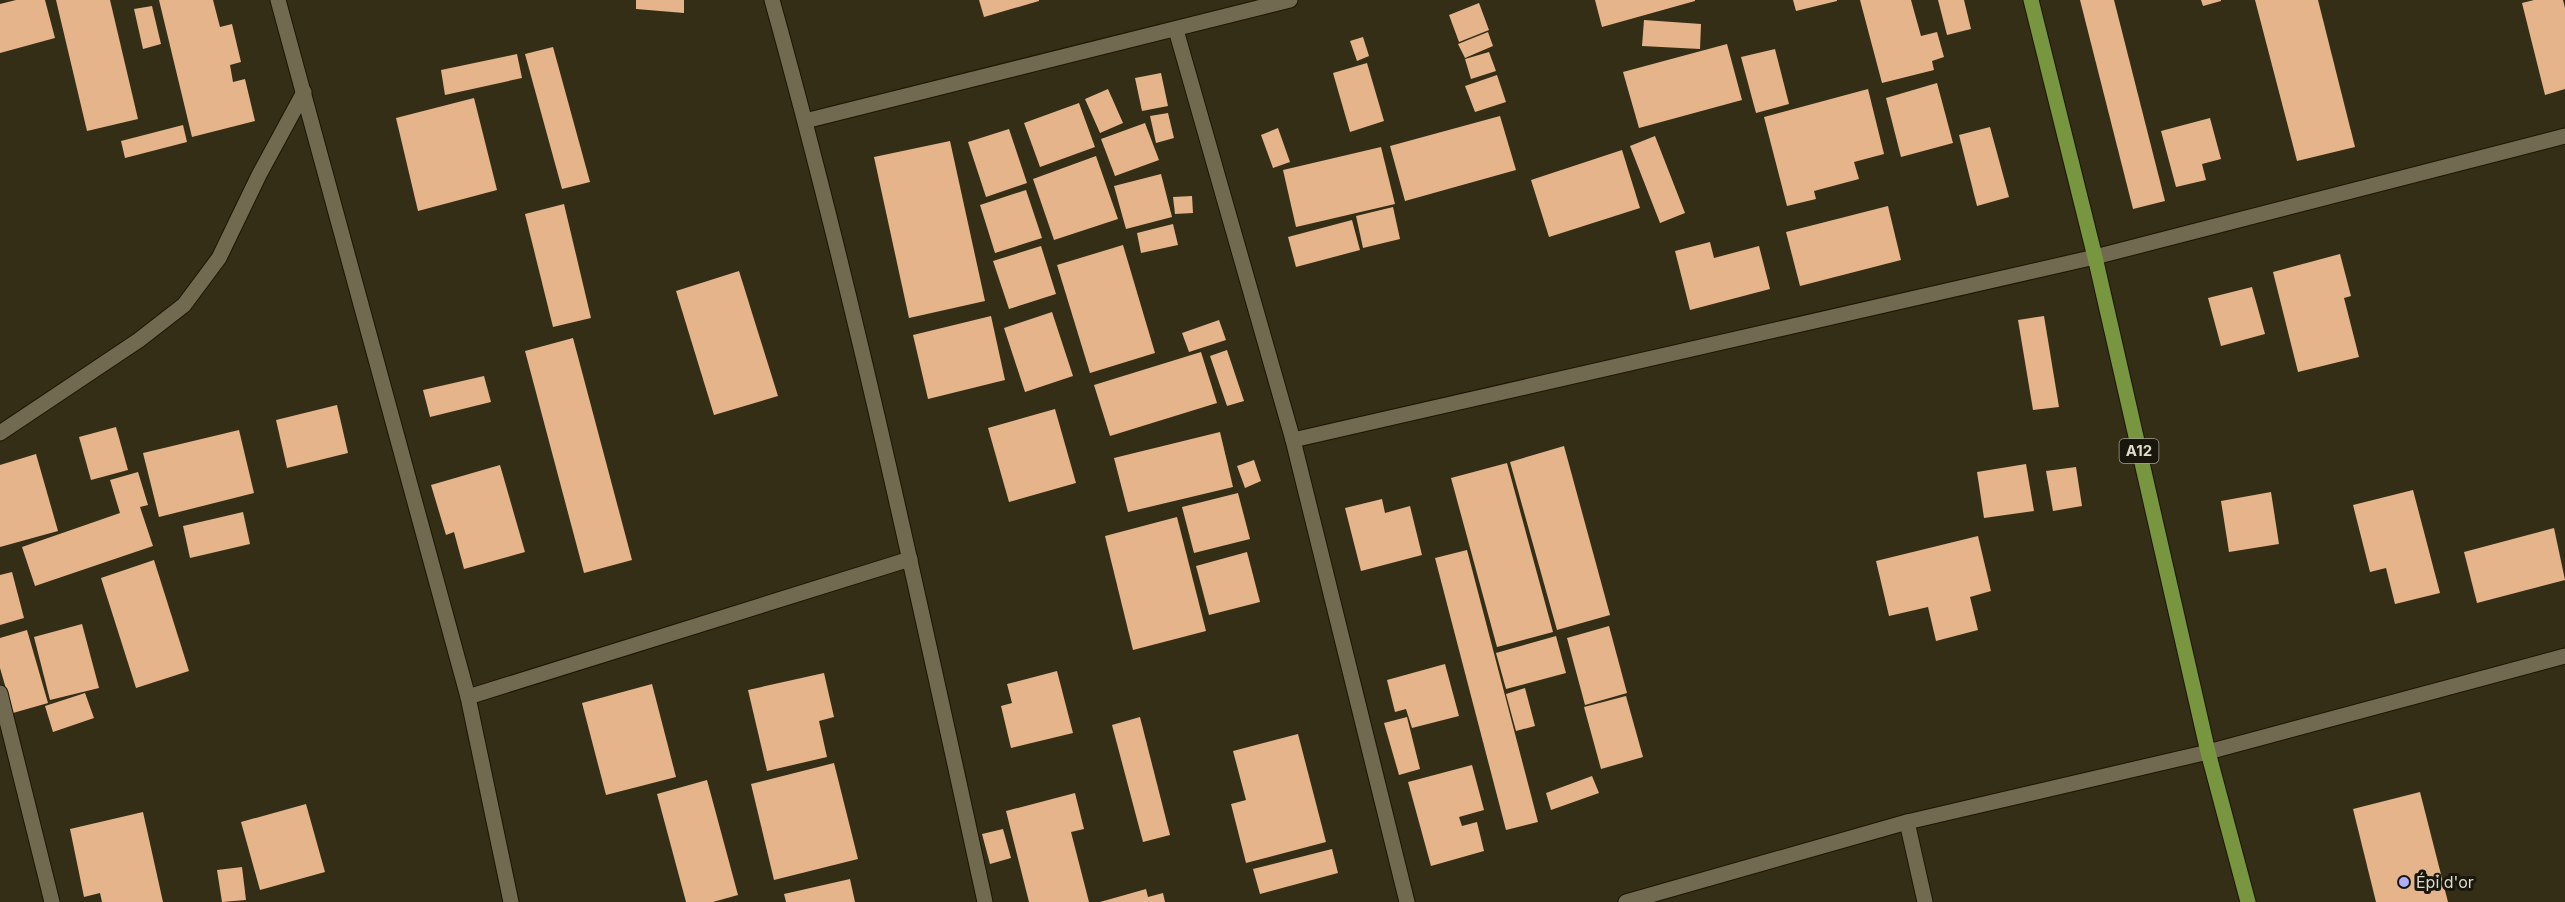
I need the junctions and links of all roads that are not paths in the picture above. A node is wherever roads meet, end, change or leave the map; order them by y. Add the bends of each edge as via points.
1 (278, 0) edge
2 (772, 0) edge
3 (1290, 0) edge
4 (2031, 0) edge
5 (1176, 30) junction
6 (304, 92) junction
7 (805, 121) junction
8 (2565, 136) edge
9 (2095, 257) junction
10 (0, 433) edge
11 (1293, 440) junction
12 (910, 559) junction
13 (2565, 656) edge
14 (0, 693) edge
15 (468, 697) junction
16 (2208, 752) junction
17 (1908, 822) junction
18 (52, 902) edge
19 (511, 902) edge
20 (985, 902) edge
21 (1407, 902) edge
22 (1626, 902) edge
23 (1924, 902) edge
24 (2248, 902) edge

1 - 6 street
2 - 7 street
3 - 5 street
4 - 9 main road, A12
5 - 7 street
5 - 11 street
6 - 10 street via 219,258 184,305 139,340
6 - 15 street
7 - 12 street
8 - 9 street
9 - 11 street
9 - 16 main road, A12
11 - 21 street
12 - 15 street
12 - 20 street
13 - 16 street
14 - 18 street
15 - 19 street
16 - 17 street
16 - 24 main road, A12
17 - 22 street
17 - 23 street

